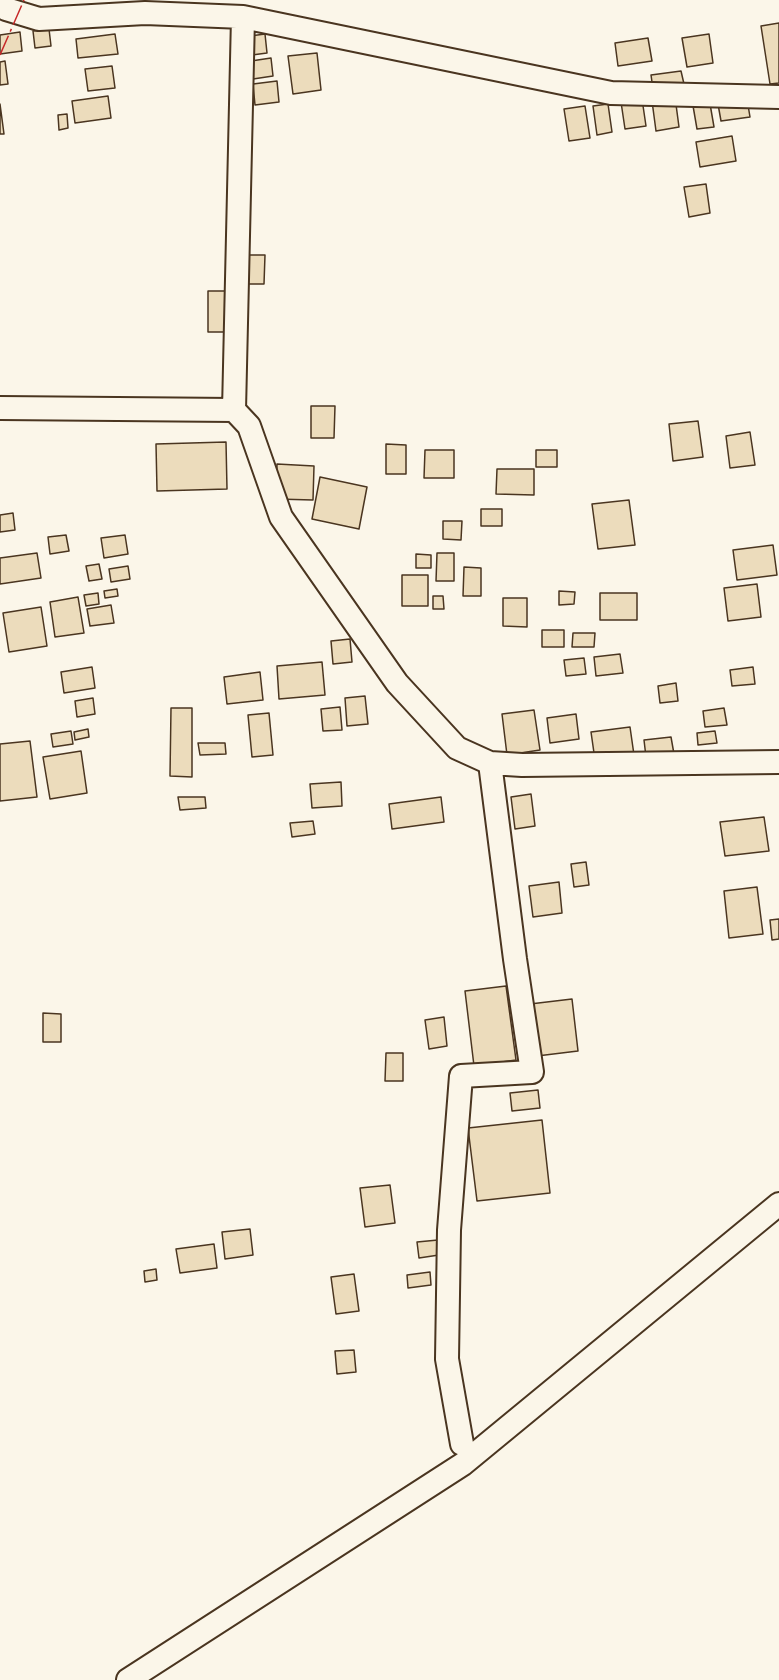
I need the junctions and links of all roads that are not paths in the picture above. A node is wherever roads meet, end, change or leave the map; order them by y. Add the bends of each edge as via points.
1 (2, 0) edge
2 (243, 17) junction
3 (779, 98) edge
4 (0, 408) edge
5 (234, 410) junction
6 (779, 762) edge
7 (490, 763) junction
8 (779, 1204) edge
9 (462, 1444) dead end
10 (128, 1680) edge

1 - 2 street via 6,9 39,19 145,13
2 - 3 street via 611,93
2 - 5 street
4 - 5 street
5 - 7 street via 249,426 281,517 397,683 458,748
6 - 7 street
7 - 9 street via 532,1072 461,1076 449,1230 447,1359
8 - 10 street via 463,1464

